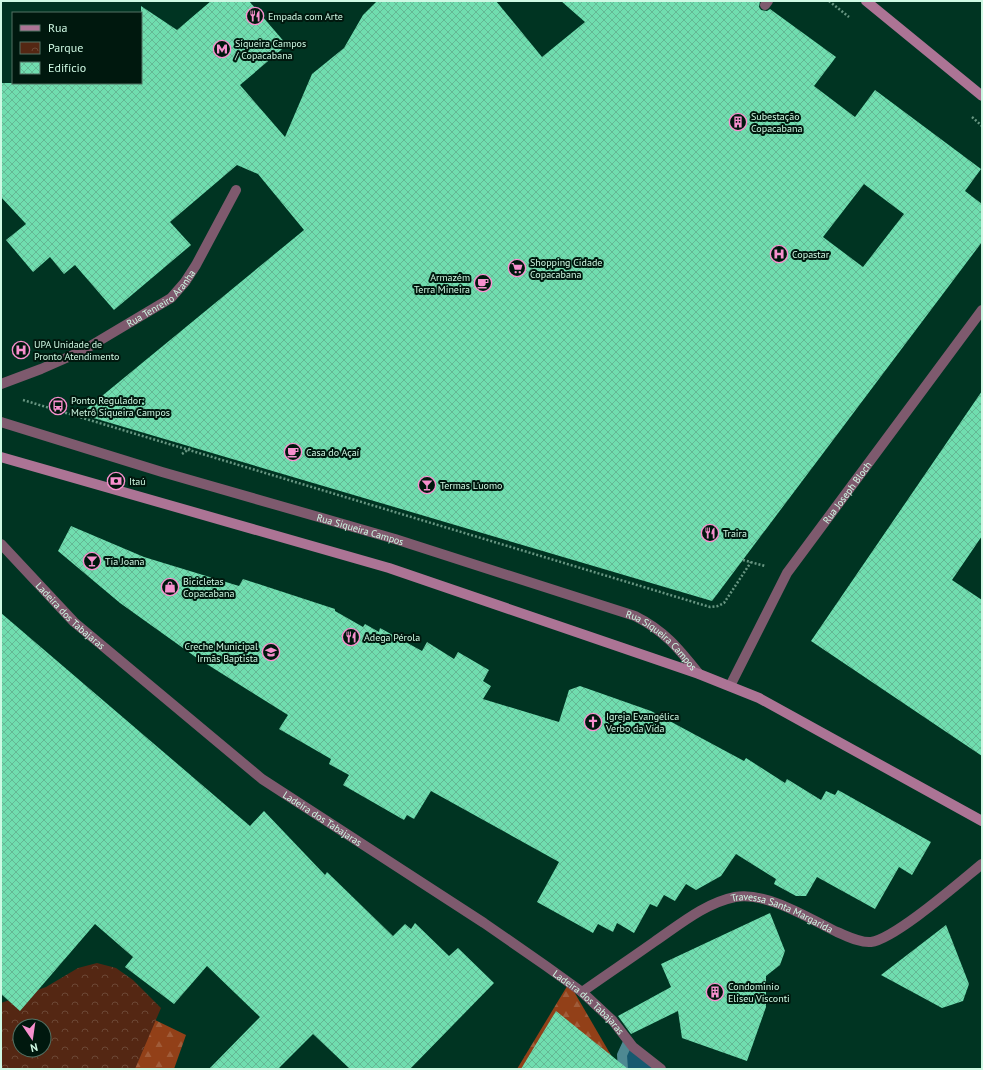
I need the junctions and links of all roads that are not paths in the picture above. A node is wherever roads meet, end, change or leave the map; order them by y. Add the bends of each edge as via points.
1 (866, 1) edge
2 (982, 96) edge
3 (236, 190) dead end
4 (982, 310) edge
5 (1, 384) edge
6 (1, 422) edge
7 (1, 457) edge
8 (1, 544) edge
9 (699, 674) junction
10 (730, 686) junction
11 (982, 821) edge
12 (982, 864) edge
13 (582, 992) junction
14 (661, 1069) edge

1 - 2 main road
3 - 5 street, Rua Tenreiro Aranha via 185,282 171,298 82,351
4 - 10 street, Rua Joseph Bloch via 787,573
6 - 9 street, Rua Siqueira Campos via 162,472 395,539 635,616 653,625 668,637
7 - 9 main road, Rua Siqueira Campos via 389,568
8 - 13 street, Ladeira dos Tabajaras via 74,622 262,779 484,923
9 - 10 main road, Rua Siqueira Campos
10 - 11 main road, Rua Siqueira Campos via 759,698
12 - 13 street, Travessa Santa Margarida via 903,926 871,942 852,939 779,904 752,897 722,901 671,930
13 - 14 street, Ladeira dos Tabajaras via 613,1021 633,1047

